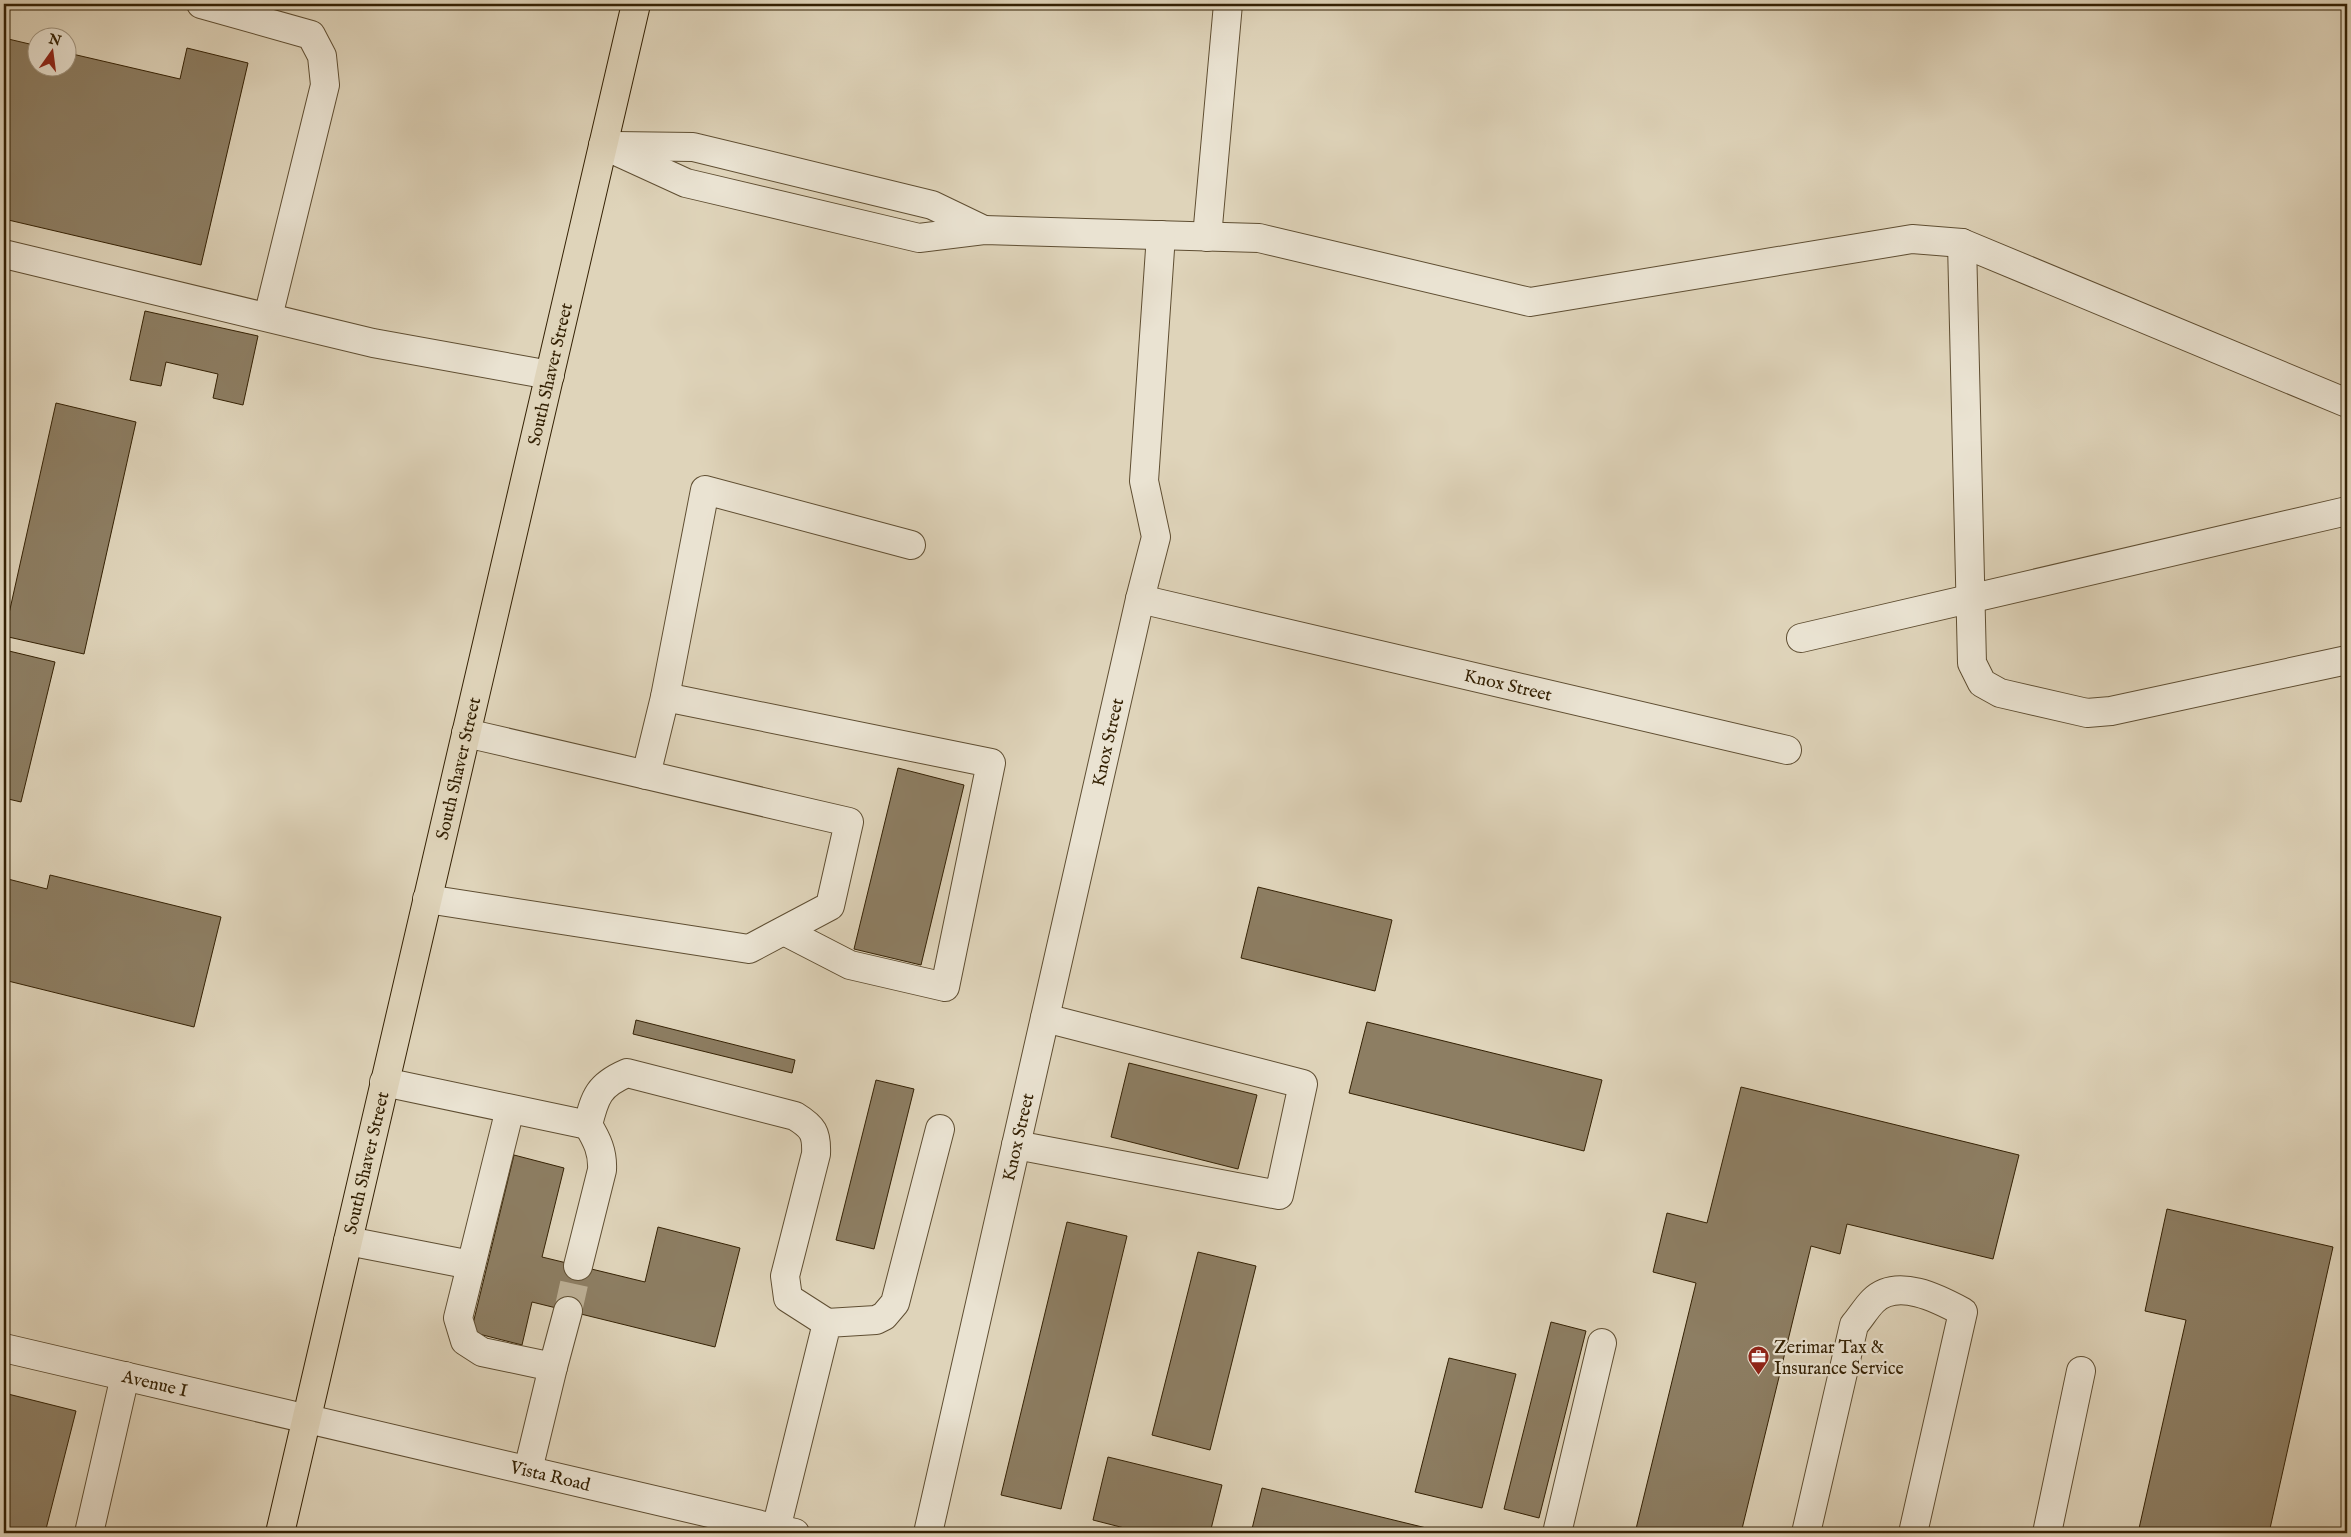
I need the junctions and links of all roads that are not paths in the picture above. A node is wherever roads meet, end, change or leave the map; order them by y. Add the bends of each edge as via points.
1 (201, 4) edge
2 (636, 4) edge
3 (1228, 4) edge
4 (603, 145) junction
5 (984, 230) junction
6 (1162, 235) junction
7 (1207, 237) junction
8 (1962, 243) junction
9 (4, 254) edge
10 (268, 317) junction
11 (550, 375) junction
12 (2347, 403) edge
13 (2347, 511) edge
14 (911, 545) dead end
15 (1970, 598) junction
16 (1140, 599) junction
17 (1801, 638) dead end
18 (2347, 660) edge
19 (664, 697) junction
20 (466, 733) junction
21 (1787, 750) dead end
22 (646, 775) junction
23 (427, 899) junction
24 (784, 931) junction
25 (1045, 1018) junction
26 (384, 1082) junction
27 (510, 1109) junction
28 (588, 1125) junction
29 (940, 1129) dead end
30 (1016, 1145) junction
31 (348, 1241) junction
32 (471, 1265) junction
33 (578, 1266) tunnel mouth
34 (568, 1311) tunnel mouth
35 (827, 1323) junction
36 (1602, 1344) dead end
37 (4, 1348) edge
38 (553, 1367) junction
39 (2081, 1371) dead end
40 (125, 1376) junction
41 (306, 1418) junction
42 (528, 1470) junction
43 (786, 1531) edge
44 (93, 1532) edge
45 (280, 1533) edge
46 (928, 1533) edge
47 (1557, 1533) edge
48 (1806, 1533) edge
49 (1913, 1533) edge
50 (2047, 1533) edge

1 - 10 street via 311,35 322,56 325,85
2 - 4 main road, South Shaver Street
3 - 7 street
4 - 5 street via 694,147 932,204
4 - 5 street via 686,183 919,238
4 - 11 main road, South Shaver Street
5 - 6 street
6 - 7 street
6 - 16 street via 1144,481 1156,537
7 - 8 street via 1259,238 1530,302 1912,239
8 - 12 street
8 - 15 street
9 - 10 street
10 - 11 street via 373,343
11 - 20 main road, South Shaver Street
13 - 15 street
14 - 19 street via 705,490
15 - 17 street
15 - 18 street via 1972,662 1982,683 2000,693 2087,713 2111,711
16 - 21 street, Knox Street
16 - 25 street, Knox Street
19 - 22 street
19 - 24 street via 991,763 945,987 850,965
20 - 22 street
20 - 23 main road, South Shaver Street
22 - 24 street via 849,822 830,906
23 - 24 street via 749,949
23 - 26 main road, South Shaver Street
25 - 30 street, Knox Street
25 - 30 street via 1303,1084 1279,1195
26 - 27 street
26 - 31 main road, South Shaver Street
27 - 28 street
27 - 32 street
28 - 33 street via 603,1159
28 - 35 street via 594,1102 609,1081 627,1073 795,1116 810,1125 816,1154 785,1276 788,1298
29 - 35 street via 895,1303 876,1320
30 - 46 street, Knox Street
31 - 32 street
31 - 41 main road, South Shaver Street
32 - 38 street via 458,1318 465,1341 482,1352
34 - 38 street
35 - 43 street
36 - 47 street
37 - 40 street, Avenue I
38 - 42 street
39 - 50 street
40 - 41 street, Avenue I
40 - 44 street
41 - 42 street, Vista Road
41 - 45 main road, South Shaver Street
42 - 43 street, Vista Road
48 - 49 street via 1854,1325 1875,1300 1900,1289 1936,1298 1963,1312

